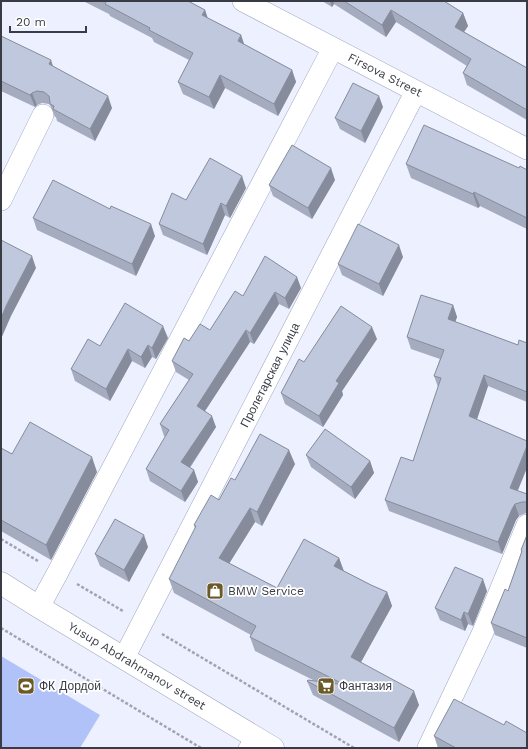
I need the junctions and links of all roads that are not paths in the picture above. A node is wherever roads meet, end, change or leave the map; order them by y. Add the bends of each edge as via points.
1 (243, 1) edge
2 (333, 48) junction
3 (416, 91) junction
4 (43, 115) dead end
5 (527, 149) edge
6 (1, 200) edge
7 (527, 525) edge
8 (1, 583) edge
9 (39, 607) junction
10 (124, 658) junction
11 (248, 742) edge
12 (273, 748) edge
13 (428, 748) edge

1 - 2 street, Firsova Street
2 - 3 street, Firsova Street
2 - 9 street
3 - 5 street, Firsova Street
3 - 10 street, Пролетарская улица
4 - 6 street
7 - 13 street via 482,632
8 - 9 main road, Yusup Abdrahmanov street
9 - 10 main road, Yusup Abdrahmanov street
10 - 11 main road, Yusup Abdrahmanov street
11 - 12 main road, Yusup Abdrahmanov street

